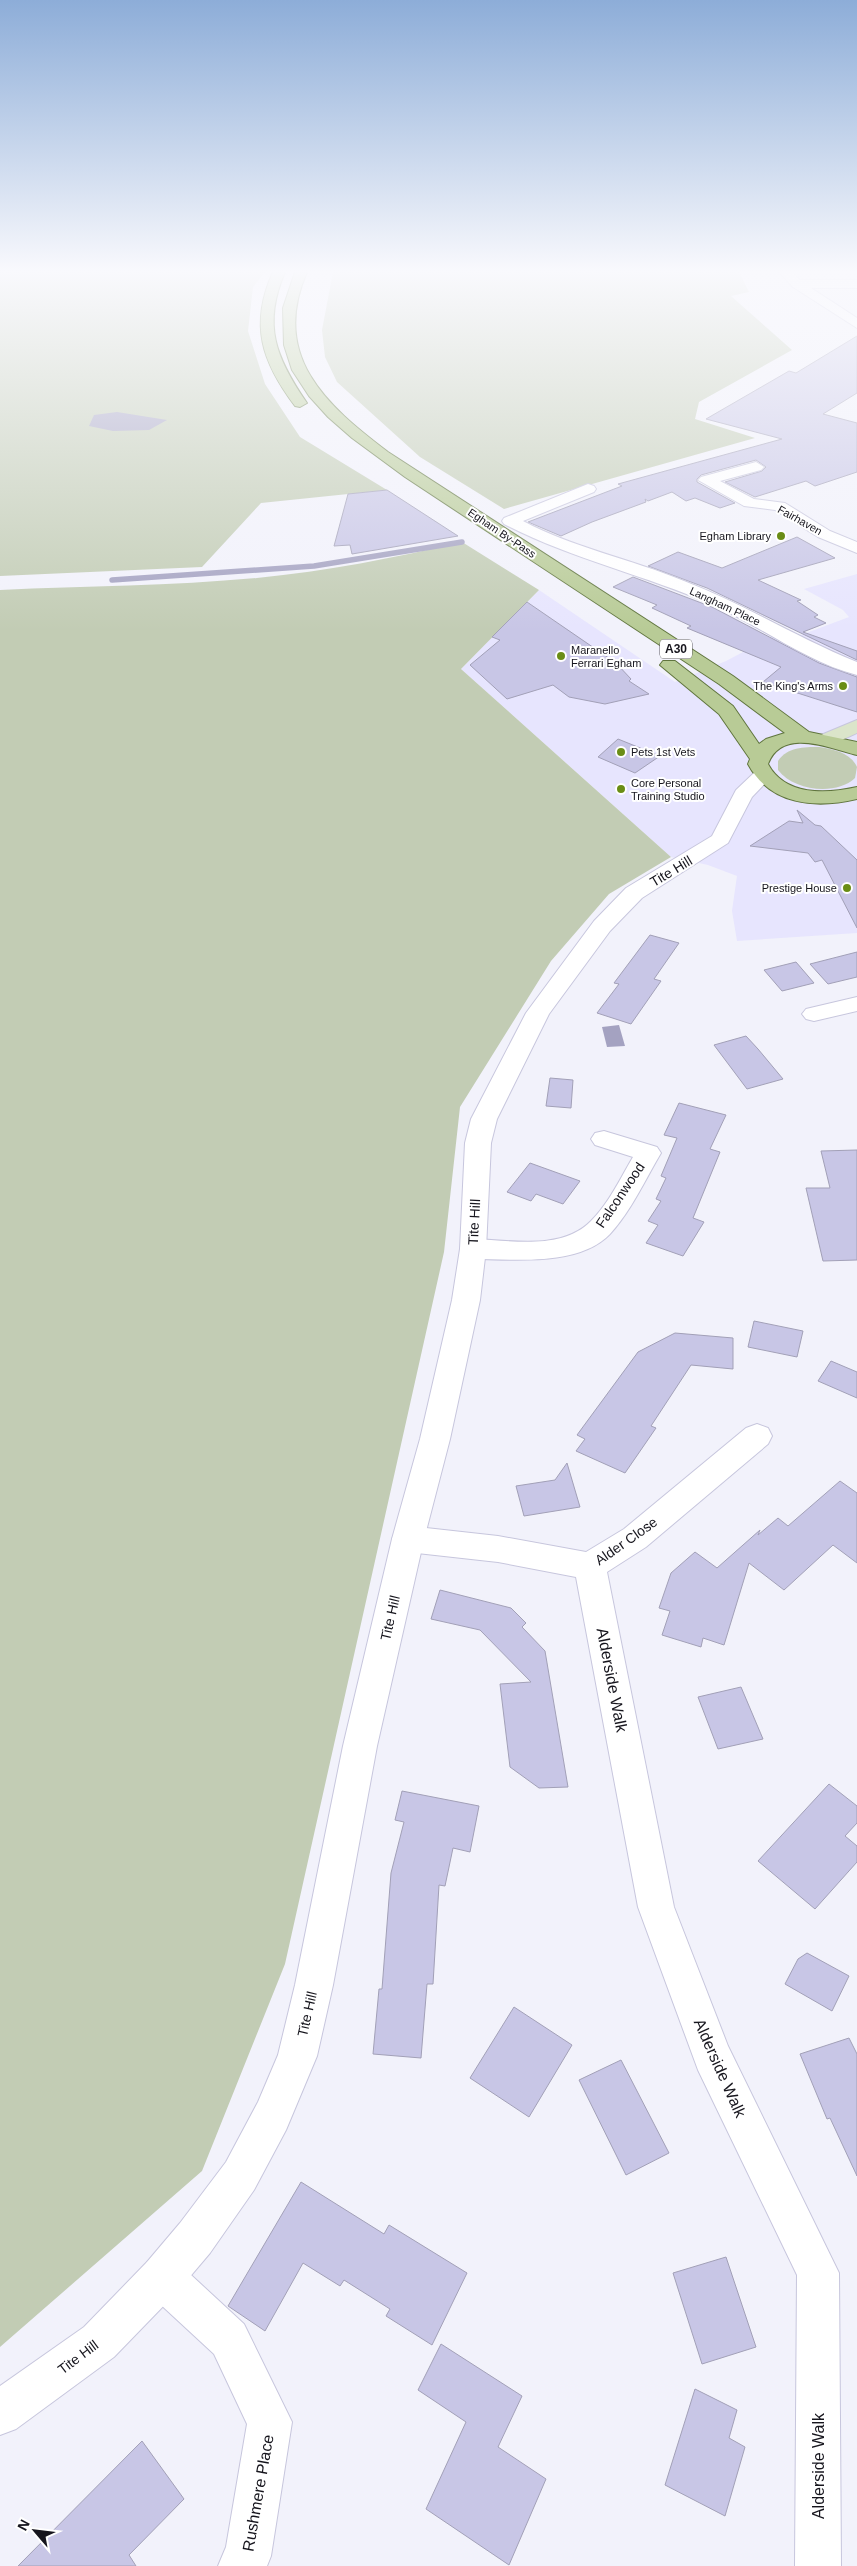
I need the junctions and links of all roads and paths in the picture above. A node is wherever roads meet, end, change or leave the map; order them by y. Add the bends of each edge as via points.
1 (292, 392) edge
2 (313, 392) edge
3 (312, 416) dead end
4 (337, 438) dead end
5 (756, 467) dead end
6 (588, 489) dead end
7 (482, 538) dead end
8 (857, 548) edge
9 (528, 571) dead end
10 (857, 669) edge
11 (857, 726) edge
12 (803, 737) junction
13 (828, 739) junction
14 (857, 748) edge
15 (761, 767) junction
16 (786, 790) junction
17 (852, 798) edge
18 (737, 806) junction
19 (857, 1004) edge
20 (814, 1014) dead end
21 (604, 1139) dead end
22 (473, 1249) junction
23 (758, 1436) dead end
24 (408, 1539) junction
25 (590, 1566) junction
26 (162, 2278) junction
27 (0, 2413) edge
28 (241, 2566) edge
29 (818, 2566) edge

1 - 3 main road
2 - 12 main road, Egham By-Pass / A30 via 341,421 394,461 726,680
4 - 7 main road, Egham By-Pass
5 - 8 street, Fairhaven via 706,480 750,503 779,506 824,534
6 - 10 street, Langham Place via 510,521 582,557 644,571 740,610 803,646
9 - 15 main road, Egham By-Pass / A30 via 676,669 714,698 726,710
11 - 13 main road
12 - 13 main road
12 - 15 main road via 772,745
13 - 14 main road
15 - 16 main road
15 - 18 street, Tite Hill
16 - 17 main road via 812,797
16 - 18 street
18 - 22 street, Tite Hill via 721,839 714,845 634,893 617,908 538,1013 484,1119 475,1179
19 - 20 street
21 - 22 street, Falconwood via 651,1147 610,1216 593,1235 563,1248
22 - 24 street, Tite Hill via 466,1300 435,1439
23 - 25 street, Alder Close via 635,1538
24 - 25 street, Alder Close via 498,1549
24 - 26 street, Tite Hill via 360,1746 314,1985 297,2056 272,2116 240,2176
25 - 29 street, Alderside Walk via 656,1907 712,2056 818,2273
26 - 27 street, Tite Hill via 99,2342
26 - 28 street, Rushmere Place via 229,2339 270,2422 248,2556

